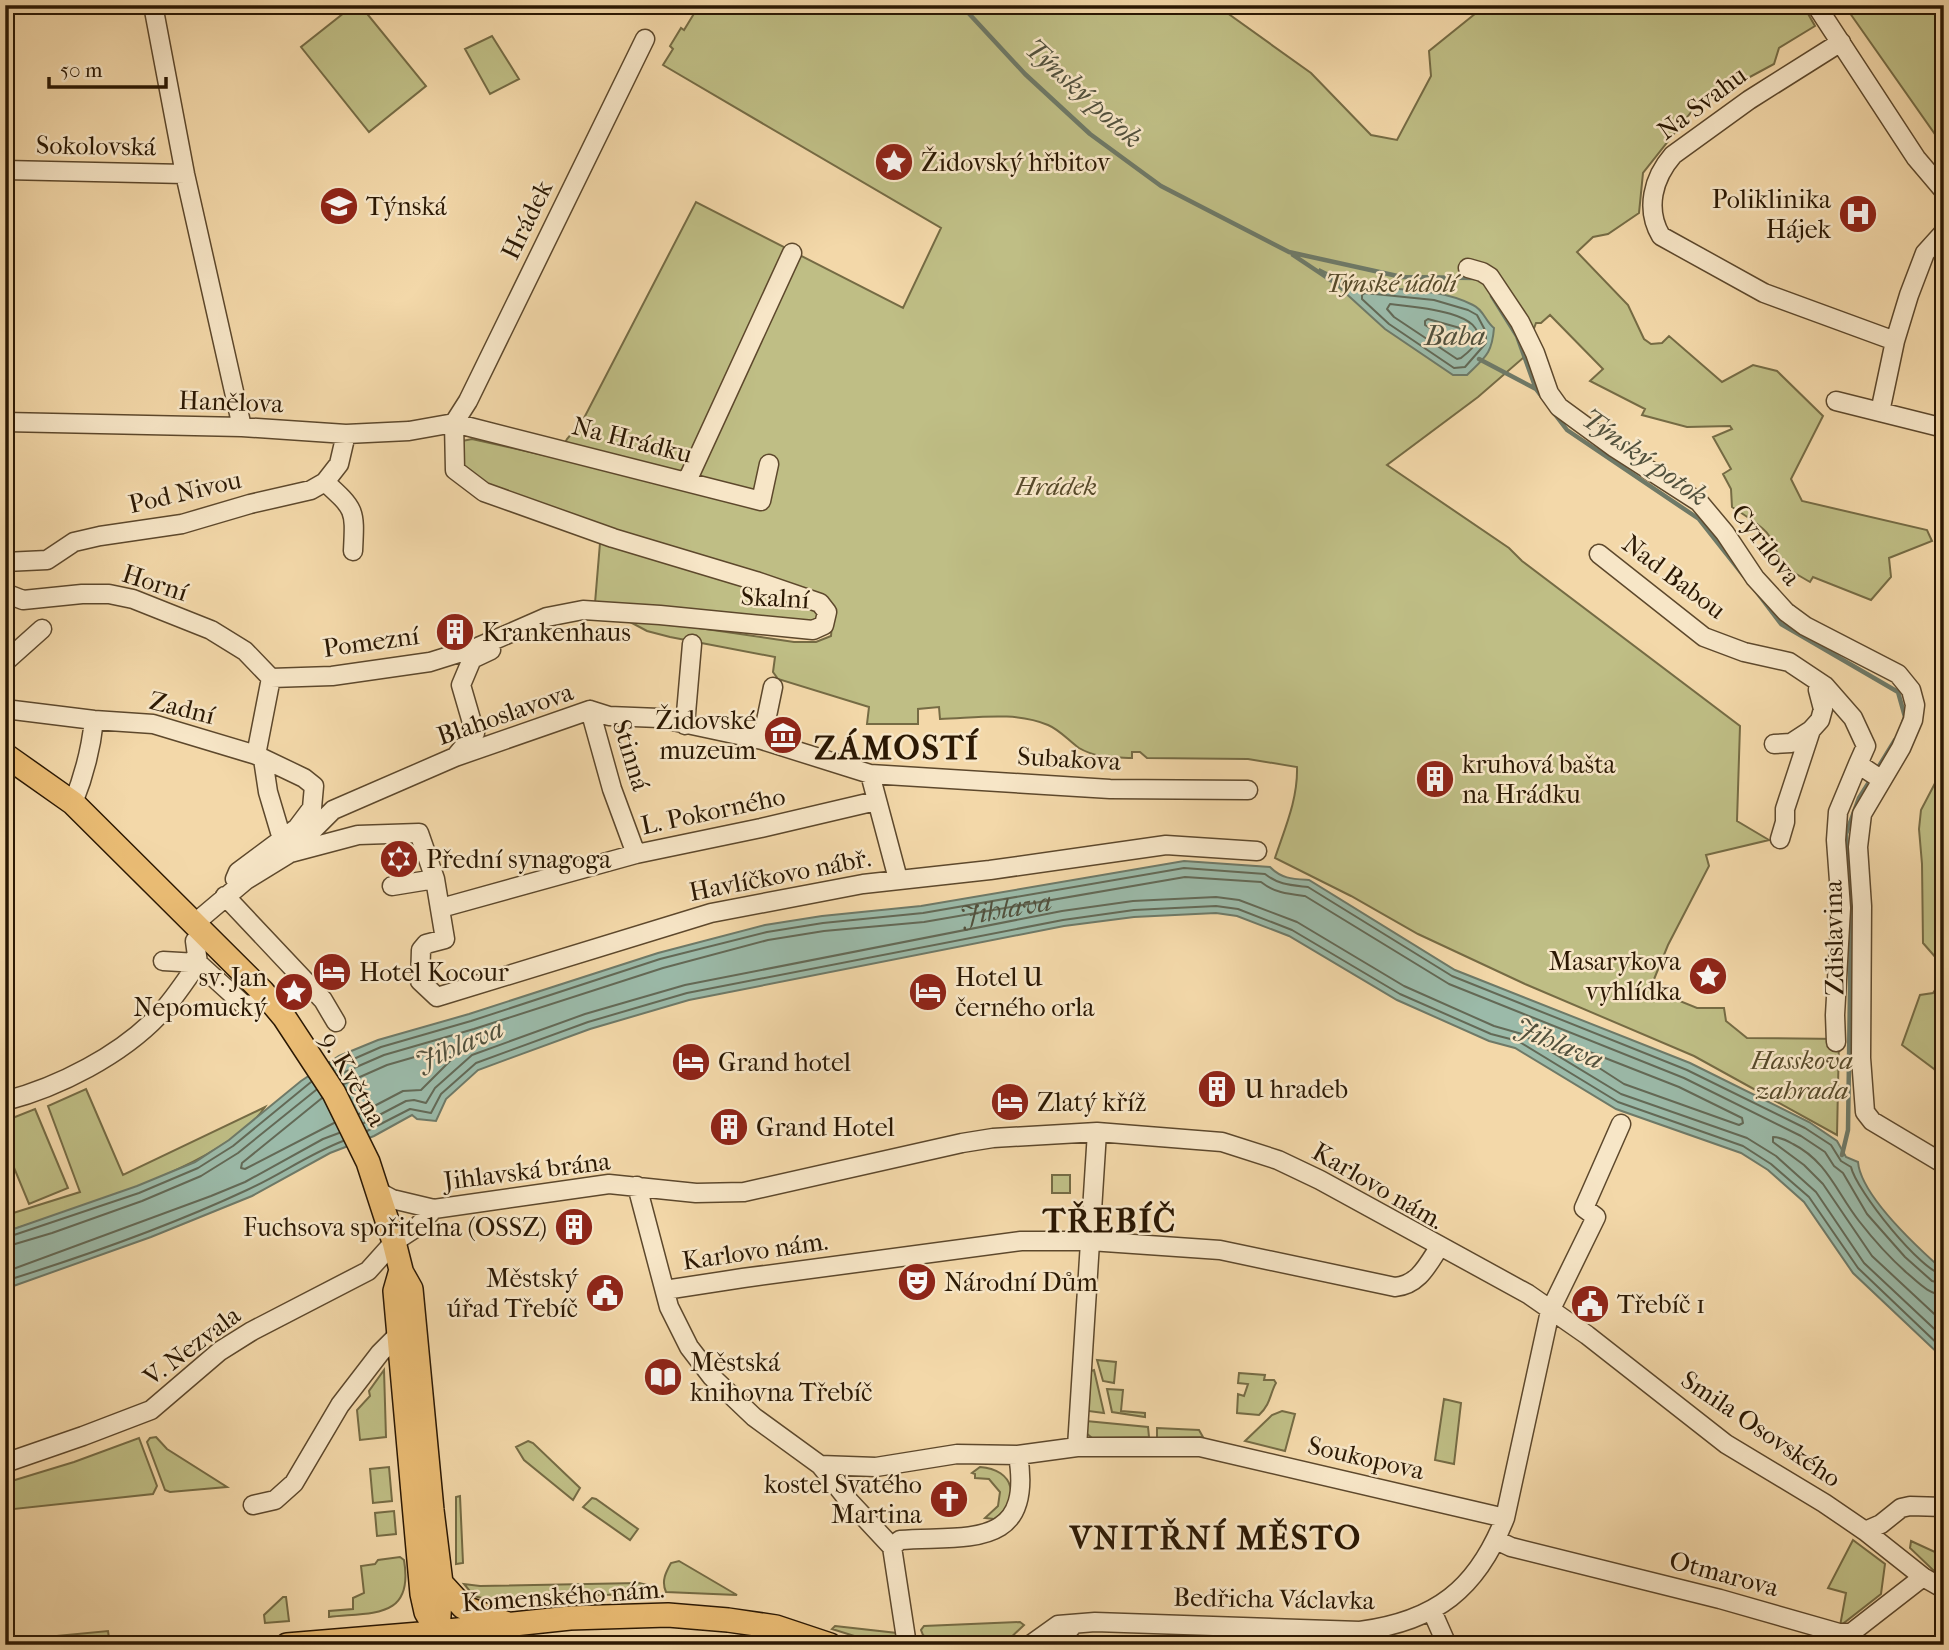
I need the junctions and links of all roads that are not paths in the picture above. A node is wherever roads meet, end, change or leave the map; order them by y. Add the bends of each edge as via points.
1 (153, 5) edge
2 (1816, 5) edge
3 (645, 38) dead end
4 (1841, 42) junction
5 (5, 170) edge
6 (185, 174) junction
7 (1944, 191) edge
8 (1944, 232) edge
9 (792, 253) dead end
10 (1468, 268) dead end
11 (1895, 341) junction
12 (1836, 401) dead end
13 (1880, 411) junction
14 (5, 422) edge
15 (454, 423) junction
16 (242, 427) junction
17 (1944, 428) edge
18 (346, 434) junction
19 (769, 464) dead end
20 (687, 481) junction
21 (325, 482) junction
22 (354, 551) dead end
23 (1599, 554) dead end
24 (5, 562) edge
25 (5, 593) edge
26 (547, 617) junction
27 (42, 629) dead end
28 (692, 645) dead end
29 (5, 662) edge
30 (271, 678) junction
31 (1907, 683) joint
32 (1825, 686) junction
33 (773, 687) dead end
34 (5, 709) edge
35 (590, 710) junction
36 (94, 720) junction
37 (685, 725) junction
38 (1811, 730) junction
39 (762, 740) junction
40 (1774, 744) dead end
41 (5, 755) edge
42 (259, 757) junction
43 (455, 757) junction
44 (1870, 772) junction
45 (870, 774) junction
46 (1248, 790) dead end
47 (876, 801) junction
48 (73, 803) junction
49 (1780, 839) dead end
50 (286, 846) junction
51 (1257, 851) dead end
52 (636, 854) junction
53 (435, 879) junction
54 (898, 879) junction
55 (392, 887) dead end
56 (228, 894) junction
57 (441, 908) junction
58 (198, 932) junction
59 (198, 962) junction
60 (269, 999) junction
61 (336, 1021) dead end
62 (1836, 1042) dead end
63 (5, 1101) edge
64 (1621, 1124) dead end
65 (1097, 1132) junction
66 (1944, 1164) edge
67 (637, 1186) junction
68 (379, 1192) junction
69 (434, 1209) junction
70 (1090, 1241) junction
71 (394, 1242) junction
72 (1440, 1246) junction
73 (401, 1270) junction
74 (665, 1290) junction
75 (1550, 1311) junction
76 (399, 1334) junction
77 (1077, 1447) junction
78 (1018, 1455) junction
79 (5, 1463) edge
80 (820, 1465) junction
81 (253, 1505) dead end
82 (1944, 1507) edge
83 (1505, 1518) junction
84 (1866, 1531) junction
85 (1496, 1540) junction
86 (892, 1547) junction
87 (1923, 1577) junction
88 (1944, 1588) edge
89 (431, 1589) junction
90 (1432, 1611) junction
91 (1074, 1624) junction
92 (512, 1625) junction
93 (438, 1632) junction
94 (393, 1636) junction
95 (1360, 1638) edge
96 (287, 1645) edge
97 (830, 1645) edge
98 (908, 1645) edge
99 (1030, 1645) edge
100 (1056, 1645) edge
101 (1447, 1645) edge

1 - 6 street
2 - 4 street
3 - 15 street, Hrádek
4 - 7 street via 1916,158
4 - 11 street, Na Svahu via 1673,155 1663,166 1650,204 1653,223 1661,236 1764,293
5 - 6 street, Sokolovská
6 - 16 street
8 - 11 street via 1925,253
9 - 20 street
10 - 31 street, Cyrilova via 1490,277 1520,322 1559,407 1699,502 1786,612
11 - 13 street
12 - 13 street
13 - 17 street
14 - 16 street, Hanělova
15 - 18 street, Hanělova
15 - 20 street, Na Hrádku
15 - 26 street, Skalní via 455,470 484,492 613,538 769,585 820,603 827,612 824,625 813,630 583,610
16 - 18 street, Hanělova
18 - 21 street via 339,464
19 - 20 street, Na Hrádku via 761,501
21 - 22 street via 355,517
21 - 24 street, Pod Nivou via 311,490 182,524 74,542 47,560
23 - 32 street, Nad Babou via 1704,638 1789,662
25 - 30 street, Horní via 23,600 82,594 133,599 211,630 245,651
26 - 30 street, Pomezní via 430,662 332,676
26 - 43 street via 545,628 529,637 472,659 461,685 475,733
27 - 29 street
28 - 37 street
30 - 42 street
31 - 44 street, Zdislavina via 1915,705 1913,720 1901,748
32 - 38 street via 1818,690 1823,709 1820,720
32 - 44 street, Nad Babou via 1853,718 1867,746
33 - 39 street
34 - 36 street, Zadní
35 - 37 street, Blahoslavova
35 - 43 street, Blahoslavova
35 - 52 street, Stinná
36 - 42 street, Zadní via 153,724
36 - 48 street
37 - 39 street, Blahoslavova
38 - 40 street via 1791,743
38 - 49 street
39 - 45 street, Blahoslavova
41 - 48 main road
42 - 50 street
42 - 50 street, Zadní via 314,786 312,808
43 - 50 street, Blahoslavova via 333,810
44 - 62 street, Zdislavina via 1838,812 1842,908
44 - 66 street, Zdislavina via 1858,847 1865,1112 1872,1121
45 - 46 street, Subakova via 1110,789
45 - 47 street
47 - 52 street, L. Pokorného
47 - 54 street
48 - 58 main road, 9. Května
50 - 53 street via 358,835 419,833
50 - 56 street, Blahoslavova via 238,872
51 - 54 street, Havlíčkovo nábř. via 1166,845
52 - 57 street, L. Pokorného
53 - 55 street
53 - 57 street
54 - 57 street, Havlíčkovo nábř. via 711,913 437,997 420,981 421,950 445,939
56 - 58 street, Blahoslavova
56 - 61 street via 323,1000
58 - 59 street
58 - 59 street, Blahoslavova via 179,954 163,961
58 - 60 main road, 9. Května
59 - 60 street via 243,1004
59 - 63 street via 158,1016 103,1059
60 - 68 main road, 9. Května via 334,1093
64 - 75 street, Bedřicha Václavka via 1584,1208 1596,1217
65 - 67 street, Karlovo nám. via 962,1143 744,1192 696,1193
65 - 70 street
65 - 72 street, Karlovo nám. via 1222,1142 1249,1150 1320,1180
67 - 69 street, Jihlavská brána via 609,1184
67 - 74 street, Karlovo nám.
68 - 69 street
68 - 71 main road, 9. Května
69 - 71 street, Jihlavská brána
70 - 72 street, Karlovo nám. via 1220,1250 1395,1287 1415,1281
70 - 74 street, Karlovo nám. via 1021,1241
70 - 77 street
71 - 73 main road
71 - 79 street, V. Nezvala via 368,1271 220,1351 151,1410
72 - 75 street, Smila Osovského
73 - 76 main road via 396,1291
73 - 89 main road via 411,1289 432,1510
74 - 80 street via 689,1347 712,1377 754,1416
75 - 83 street, Bedřicha Václavka
75 - 84 street, Smila Osovského via 1726,1444
76 - 81 street via 340,1405 294,1483 275,1500
76 - 89 main road
77 - 78 street, Soukopova
77 - 83 street, Soukopova via 1200,1447
78 - 80 street, Soukopova via 957,1454 876,1467
78 - 86 street via 1021,1493 1015,1512 1004,1524 971,1537 900,1540
80 - 86 street
82 - 84 street via 1901,1508
83 - 85 street, Bedřicha Václavka
84 - 87 street, Smila Osovského
85 - 87 street, Otmarova via 1839,1633 1851,1633
85 - 90 street, Bedřicha Václavka via 1475,1574
86 - 98 street
87 - 88 street, Smila Osovského
89 - 92 main road
89 - 93 main road
89 - 94 main road
90 - 95 street, Bedřicha Václavka
90 - 101 street
91 - 95 street, Bedřicha Václavka via 1188,1624
91 - 99 street, Bedřicha Václavka via 1058,1625
91 - 100 street
92 - 93 main road, Komenského nám.
92 - 97 main road, Komenského nám. via 668,1615 776,1627
93 - 94 main road, Komenského nám.
94 - 96 main road, Komenského nám.

